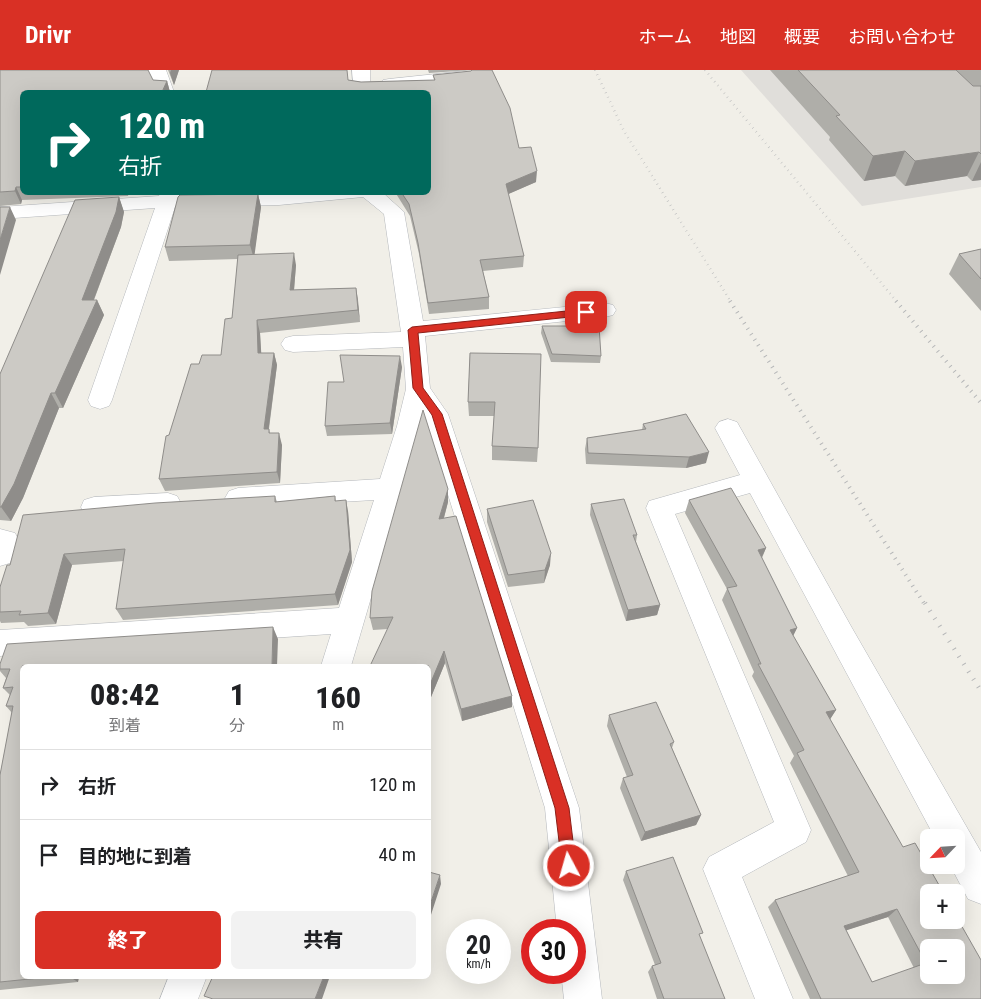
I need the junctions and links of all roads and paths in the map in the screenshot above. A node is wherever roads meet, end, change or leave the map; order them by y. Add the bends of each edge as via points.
1 (157, 70) edge
2 (464, 76) edge
3 (362, 83) edge
4 (165, 90) edge
5 (325, 195) edge
6 (373, 195) edge
7 (168, 197) edge
8 (0, 213) edge
9 (605, 310) dead end
10 (413, 335) junction
11 (293, 344) dead end
12 (418, 388) junction
13 (100, 400) dead end
14 (728, 428) dead end
15 (756, 481) junction
16 (389, 489) junction
17 (94, 508) edge
18 (0, 540) edge
19 (0, 554) edge
20 (349, 620) junction
21 (0, 642) edge
22 (337, 664) edge
23 (949, 829) edge
24 (965, 858) edge
25 (981, 886) edge
26 (187, 979) edge
27 (178, 999) edge
28 (583, 999) edge
29 (774, 999) edge

1 - 4 street
2 - 3 street
5 - 7 street via 279,199
6 - 10 street via 394,212
7 - 8 street
7 - 13 street
9 - 10 street
10 - 11 street
10 - 12 street
12 - 16 street via 410,426
12 - 28 street via 436,414 562,808
14 - 15 street
15 - 23 street
15 - 29 street via 659,508 794,830 721,869
16 - 17 street
16 - 20 street
18 - 19 street via 5,541
20 - 21 street
20 - 22 street
24 - 25 street
26 - 27 street

